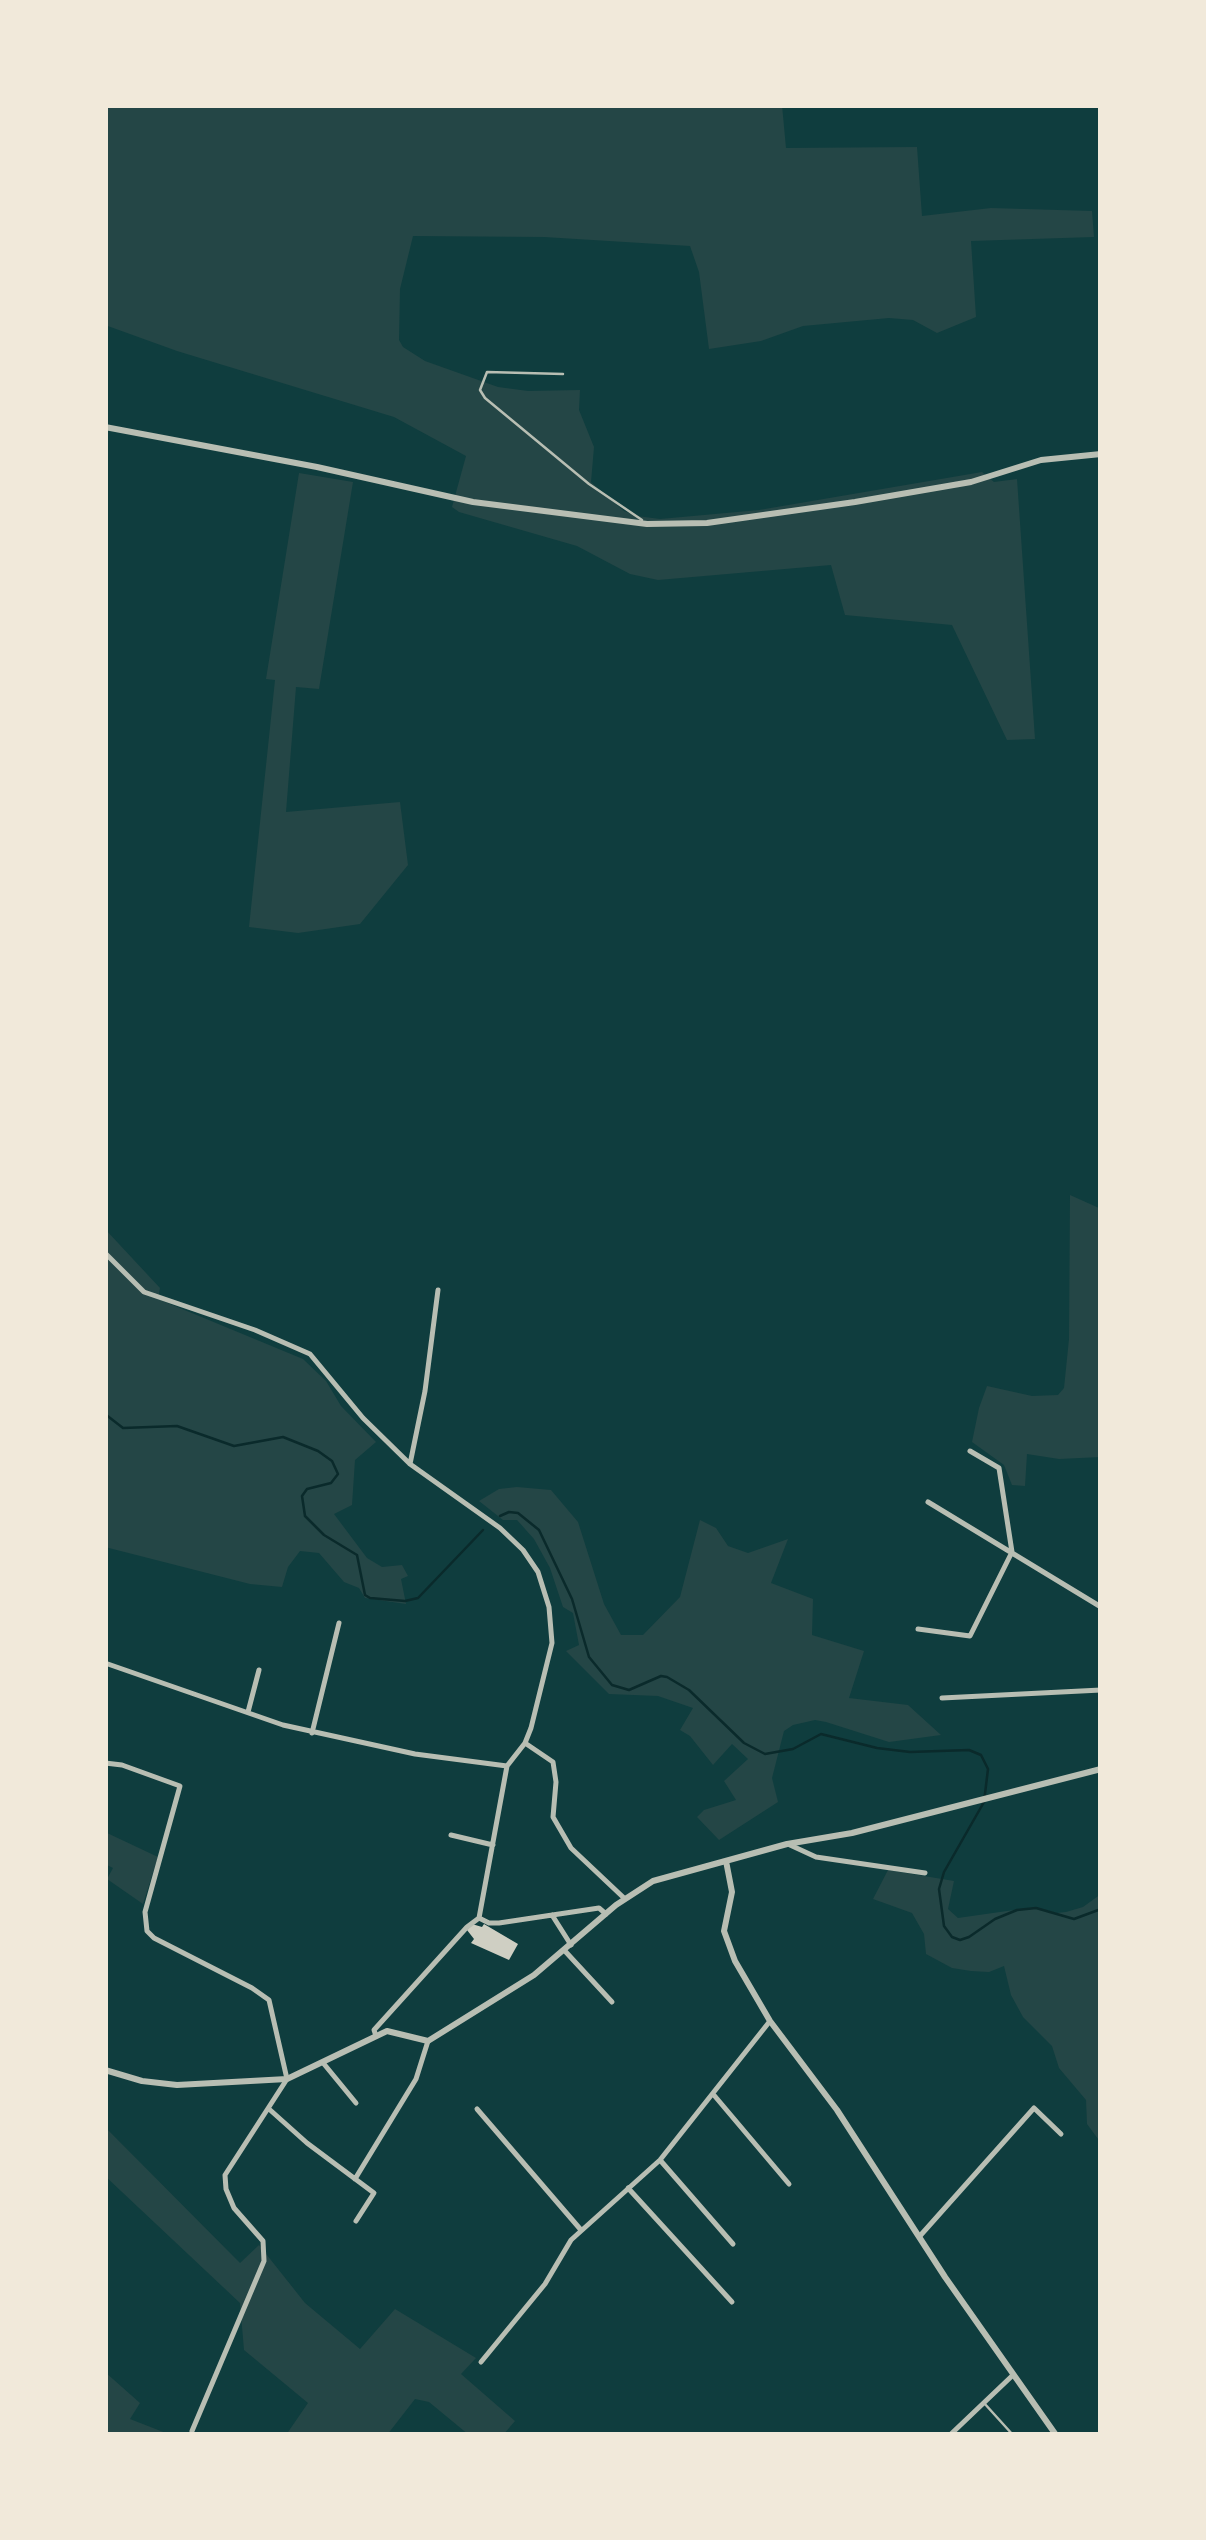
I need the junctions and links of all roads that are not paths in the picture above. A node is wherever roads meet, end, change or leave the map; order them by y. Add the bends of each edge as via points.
1 (563, 374) dead end
2 (105, 427) edge
3 (1101, 454) edge
4 (647, 524) junction
5 (105, 1253) edge
6 (438, 1290) dead end
7 (970, 1451) dead end
8 (410, 1464) junction
9 (928, 1502) dead end
10 (1012, 1552) junction
11 (1101, 1607) edge
12 (339, 1622) dead end
13 (918, 1630) dead end
14 (105, 1663) edge
15 (259, 1670) dead end
16 (1101, 1690) edge
17 (942, 1698) dead end
18 (248, 1712) junction
19 (312, 1733) junction
20 (525, 1743) junction
21 (105, 1764) edge
22 (506, 1766) junction
23 (1101, 1768) edge
24 (451, 1835) dead end
25 (787, 1844) junction
26 (493, 1845) junction
27 (726, 1861) junction
28 (925, 1873) dead end
29 (624, 1898) junction
30 (606, 1914) junction
31 (552, 1915) junction
32 (479, 1918) junction
33 (568, 1948) junction
34 (612, 2002) dead end
35 (770, 2021) junction
36 (376, 2036) junction
37 (428, 2041) junction
38 (324, 2064) junction
39 (105, 2070) edge
40 (288, 2079) junction
41 (713, 2094) junction
42 (356, 2103) dead end
43 (477, 2108) dead end
44 (269, 2109) junction
45 (1061, 2134) dead end
46 (660, 2160) junction
47 (355, 2180) junction
48 (788, 2184) dead end
49 (628, 2188) junction
50 (356, 2220) dead end
51 (581, 2230) junction
52 (919, 2237) junction
53 (733, 2244) dead end
54 (732, 2302) dead end
55 (481, 2362) dead end
56 (1015, 2373) junction
57 (984, 2402) junction
58 (192, 2431) dead end
59 (950, 2435) edge
60 (1012, 2435) edge
61 (1056, 2435) edge

1 - 4 lane via 487,372 480,390 589,484
2 - 4 street via 474,502
3 - 4 street via 1041,460 971,482 855,502 708,523
5 - 8 street via 144,1292 310,1354
6 - 8 street
7 - 10 street via 998,1468
8 - 20 street via 500,1528 538,1572 552,1643
9 - 10 street
10 - 11 street
10 - 13 street via 970,1636
12 - 19 street
14 - 18 street
15 - 18 street
16 - 17 street
18 - 19 street
19 - 22 street
20 - 22 street
20 - 29 street via 552,1762 553,1818 570,1848
21 - 40 street via 180,1786 145,1912 147,1931 269,2000
22 - 26 street
23 - 25 street
24 - 26 street
25 - 27 street
25 - 28 street via 816,1857
26 - 32 street
27 - 29 street via 667,1876
27 - 35 street via 732,1892 724,1918 726,1945
29 - 30 street
30 - 31 street via 599,1908
30 - 33 street
31 - 32 street via 499,1923
31 - 33 street
32 - 36 street via 374,2030
33 - 34 street
33 - 37 street
35 - 41 street
35 - 52 street
36 - 37 street via 388,2031
36 - 38 street
37 - 47 street via 416,2078
38 - 40 street
38 - 42 street
39 - 40 street via 177,2085
40 - 44 street
41 - 46 street
41 - 48 street
43 - 51 street
44 - 47 street
44 - 58 street via 225,2175 234,2208 262,2242 264,2261
45 - 52 street via 1034,2108
46 - 49 street
46 - 53 street
47 - 50 street via 374,2193
49 - 51 street
49 - 54 street
51 - 55 street
52 - 56 street
56 - 57 street
56 - 61 street
57 - 59 street
57 - 60 lane

